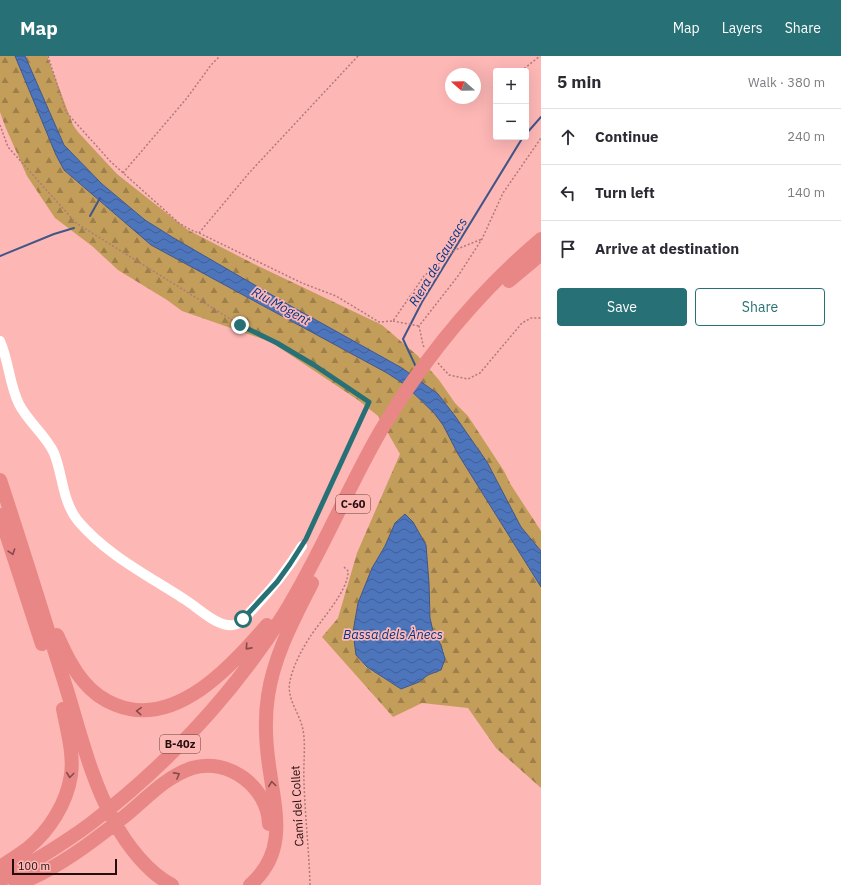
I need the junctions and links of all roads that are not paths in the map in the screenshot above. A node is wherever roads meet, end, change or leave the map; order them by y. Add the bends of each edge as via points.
1 (541, 234) edge
2 (541, 239) edge
3 (541, 254) edge
4 (541, 261) edge
5 (512, 273) junction
6 (1, 343) edge
7 (0, 480) edge
8 (0, 515) edge
9 (302, 546) road end
10 (317, 563) junction
11 (40, 602) junction
12 (63, 709) junction
13 (91, 779) junction
14 (132, 854) junction
15 (0, 867) edge
16 (0, 881) edge
17 (8, 885) edge
18 (16, 885) edge
19 (159, 885) edge
20 (172, 885) edge
21 (238, 885) edge
22 (250, 885) edge

1 - 5 highway
2 - 5 highway, C-60
3 - 5 highway, C-60
4 - 5 highway
5 - 10 highway, C-60 via 481,308 447,340 382,437
6 - 9 street via 12,388 19,404 51,447 69,507 88,532 114,554 219,623 227,625 239,622 261,600
7 - 11 highway
8 -> 12 highway
10 -> 11 highway via 245,650 215,678 175,704 153,710 123,708 103,699 89,688 67,657 48,613
10 - 16 highway, B-40z via 253,658 219,702 178,747 90,824 47,854
10 - 17 highway, B-40z via 279,634 256,668 196,739 125,806 94,831
22 -> 10 highway via 268,864 276,837 266,729 266,706 270,684 276,660
11 - 13 highway
12 - 13 highway
12 -> 15 highway via 71,755 71,775 67,793 49,826 28,848
13 - 14 highway
14 - 19 highway via 143,872
14 - 20 highway
18 -> 21 highway via 34,878 76,853 176,775 191,768 205,766 240,774 256,789 267,810 270,828 268,845 255,870

